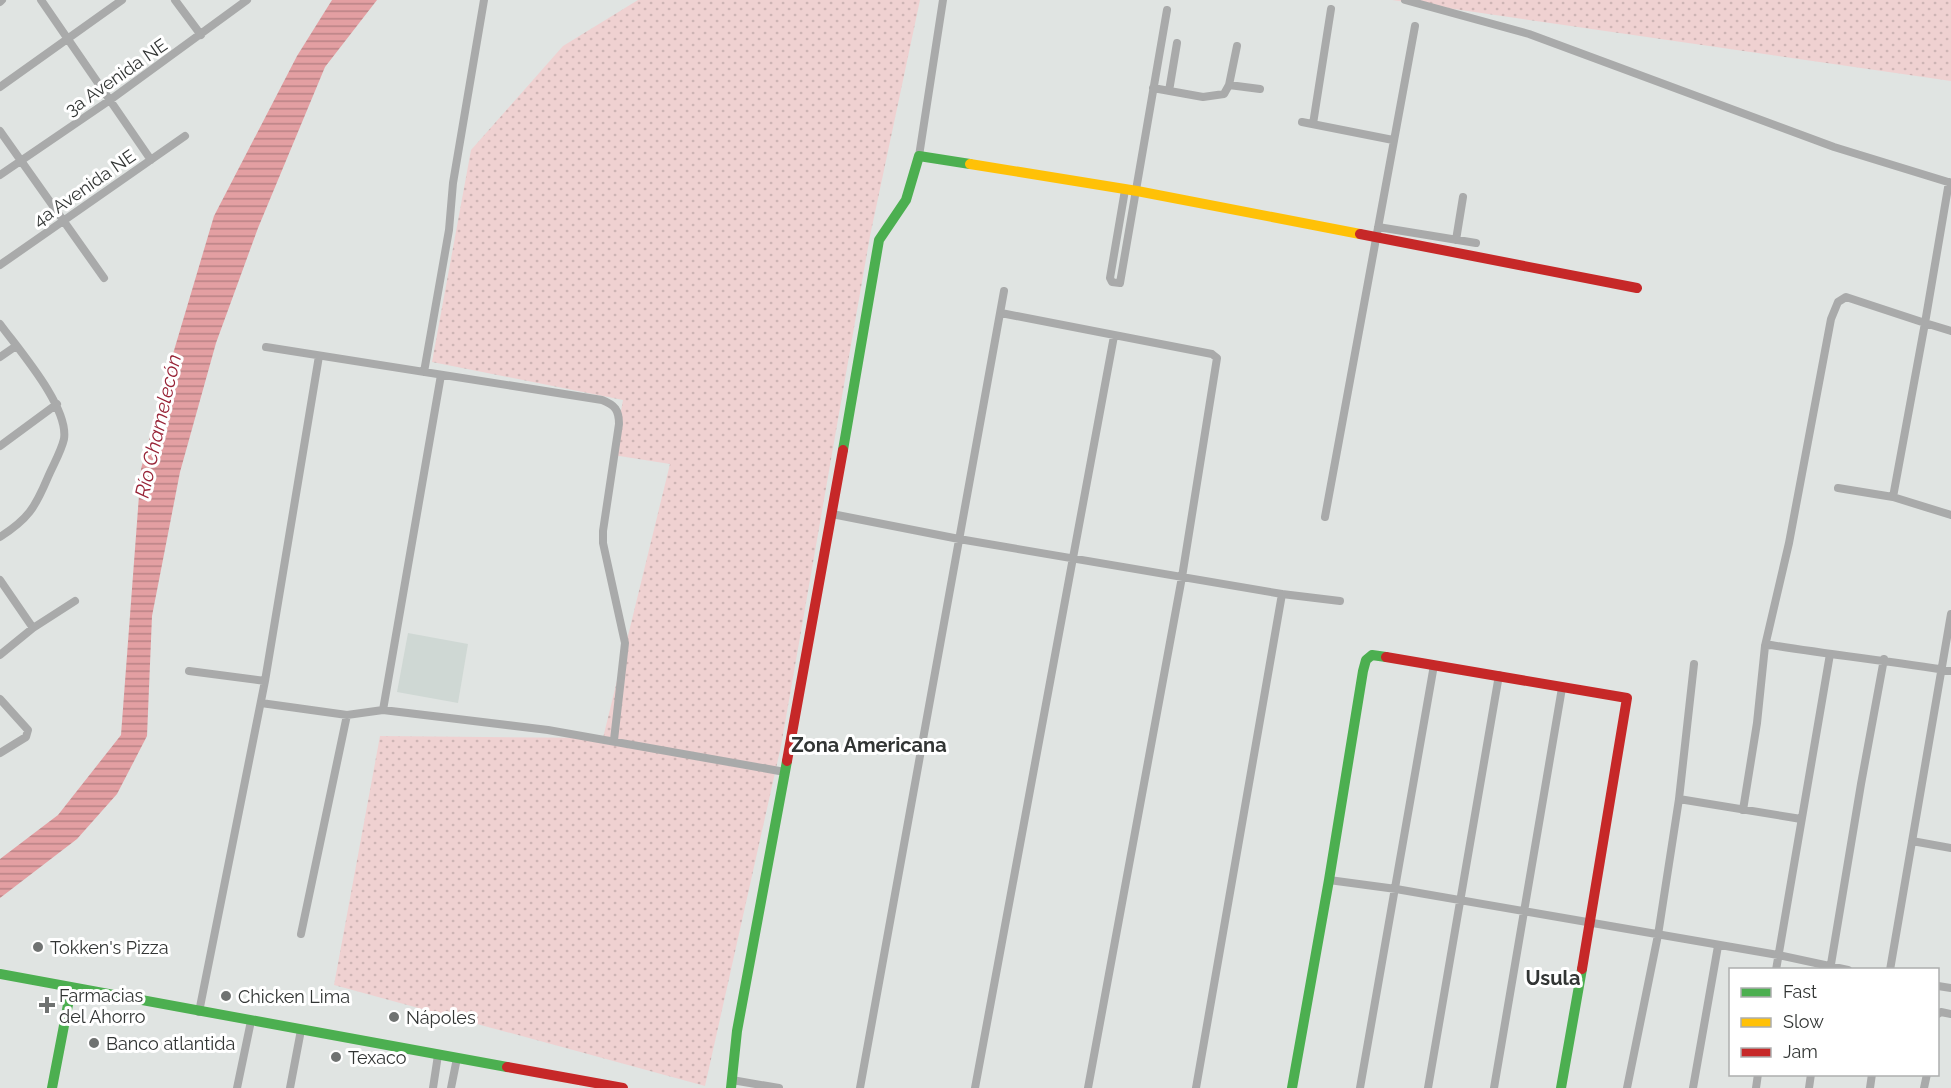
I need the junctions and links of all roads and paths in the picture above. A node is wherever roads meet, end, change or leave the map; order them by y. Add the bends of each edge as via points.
1 (41, 0) edge
2 (122, 0) edge
3 (175, 0) edge
4 (247, 0) edge
5 (484, 0) edge
6 (943, 0) edge
7 (1405, 0) edge
8 (1331, 9) dead end
9 (1167, 10) dead end
10 (1415, 26) dead end
11 (201, 35) junction
12 (68, 39) junction
13 (1177, 44) dead end
14 (1237, 46) dead end
15 (1229, 85) junction
16 (0, 87) edge
17 (1153, 88) junction
18 (1260, 89) dead end
19 (1169, 91) junction
20 (110, 100) junction
21 (1302, 122) dead end
22 (1313, 124) junction
23 (0, 131) edge
24 (185, 136) dead end
25 (1393, 140) junction
26 (920, 156) junction
27 (151, 160) junction
28 (21, 161) junction
29 (0, 175) edge
30 (1950, 183) edge
31 (1131, 190) junction
32 (1464, 196) dead end
33 (63, 221) junction
34 (1377, 232) junction
35 (1456, 240) junction
36 (1476, 243) dead end
37 (0, 265) edge
38 (104, 278) dead end
39 (1637, 288) dead end
40 (1004, 291) dead end
41 (1001, 313) junction
42 (1925, 323) junction
43 (0, 324) edge
44 (1951, 332) edge
45 (1114, 336) junction
46 (16, 346) junction
47 (266, 347) dead end
48 (319, 356) junction
49 (0, 357) edge
50 (423, 372) junction
51 (441, 375) junction
52 (57, 404) junction
53 (0, 446) edge
54 (1838, 488) dead end
55 (1893, 497) junction
56 (832, 514) junction
57 (1951, 515) edge
58 (1325, 517) dead end
59 (0, 537) edge
60 (959, 539) junction
61 (1072, 559) junction
62 (1182, 578) junction
63 (0, 579) edge
64 (1282, 594) junction
65 (75, 601) dead end
66 (1340, 601) dead end
67 (1951, 614) edge
68 (33, 628) junction
69 (1765, 646) junction
70 (1830, 654) junction
71 (0, 655) edge
72 (1884, 659) junction
73 (1694, 664) dead end
74 (1434, 665) junction
75 (1941, 669) junction
76 (189, 671) dead end
77 (1951, 671) edge
78 (1499, 675) junction
79 (265, 681) junction
80 (1562, 688) junction
81 (0, 699) edge
82 (261, 702) junction
83 (383, 710) junction
84 (347, 715) junction
85 (614, 740) junction
86 (0, 753) edge
87 (785, 772) junction
88 (1679, 799) junction
89 (1743, 810) junction
90 (1801, 819) junction
91 (1912, 841) junction
92 (1951, 848) edge
93 (1329, 880) junction
94 (1396, 889) junction
95 (1461, 900) junction
96 (1525, 913) junction
97 (1590, 924) junction
98 (301, 934) dead end
99 (1658, 935) junction
100 (1718, 946) junction
101 (1778, 956) junction
102 (1776, 968) edge
103 (1831, 968) edge
104 (1890, 968) edge
105 (0, 974) edge
106 (71, 988) junction
107 (199, 1012) junction
108 (251, 1021) junction
109 (301, 1030) junction
110 (438, 1055) junction
111 (457, 1058) junction
112 (731, 1084) edge
113 (599, 1086) edge
114 (52, 1088) edge
115 (237, 1088) edge
116 (290, 1088) edge
117 (433, 1088) edge
118 (451, 1088) edge
119 (623, 1088) edge
120 (779, 1088) edge
121 (860, 1088) edge
122 (975, 1088) edge
123 (1088, 1088) edge
124 (1196, 1088) edge
125 (1292, 1088) edge
126 (1360, 1088) edge
127 (1428, 1088) edge
128 (1494, 1088) edge
129 (1560, 1088) edge
130 (1627, 1088) edge
131 (1693, 1088) edge

1 - 12 street
2 - 12 street
3 - 11 street
4 - 11 street, 3a Avenida NE
5 - 50 street
6 - 26 street
7 - 30 street via 1529,34 1834,147
8 - 22 street
9 - 17 street
10 - 25 street
11 - 20 street, 3a Avenida NE
12 - 16 street
12 - 20 street
13 - 19 street
14 - 15 street
15 - 18 street
15 - 19 street via 1224,94 1203,97
17 - 19 street
17 - 31 street
20 - 27 street
20 - 28 street, 3a Avenida NE
21 - 22 street
22 - 25 street
23 - 28 street
24 - 27 street, 4a Avenida NE
25 - 34 street
26 - 31 street
26 - 56 street via 906,200 879,240
27 - 33 street, 4a Avenida NE
28 - 29 street, 3a Avenida NE
28 - 33 street
30 - 42 street
31 - 31 street via 1110,278 1112,282 1122,282
31 - 34 street
32 - 35 street
33 - 37 street, 4a Avenida NE
33 - 38 street
34 - 35 street
34 - 39 street
34 - 58 street
35 - 36 street
40 - 41 street
41 - 45 street
41 - 60 street
42 - 44 street
42 - 55 street
42 - 69 street via 1851,298 1838,302 1831,319 1789,543
43 - 46 street
45 - 61 street
45 - 62 street via 1217,358
46 - 49 street
46 - 52 street
47 - 48 street
48 - 50 street
48 - 79 street
50 - 51 street
51 - 83 street
51 - 85 street via 602,400 614,405 619,414 603,531 626,643
52 - 53 street
52 - 59 street via 64,423 64,440 25,519
54 - 55 street
55 - 57 street
56 - 60 street
56 - 87 street
60 - 61 street
60 - 121 street
61 - 62 street
61 - 122 street
62 - 64 street
62 - 123 street
63 - 68 street
64 - 66 street
64 - 124 street
65 - 68 street
67 - 75 street
68 - 71 street
69 - 70 street
69 - 89 street
70 - 72 street
70 - 90 street
72 - 75 street
72 - 103 street
73 - 88 street
74 - 78 street
74 - 93 street via 1372,655 1366,660
74 - 94 street
75 - 77 street
75 - 91 street
76 - 79 street
78 - 80 street
78 - 95 street
79 - 82 street
80 - 96 street
80 - 97 street via 1626,698
81 - 86 street via 28,730 26,737
82 - 84 street
82 - 107 street
83 - 84 street
83 - 85 street
84 - 98 street
85 - 87 street
87 - 112 street via 737,1031
88 - 89 street
88 - 99 street
89 - 90 street
90 - 101 street
91 - 92 street
91 - 104 street
93 - 94 street
93 - 125 street
94 - 95 street
94 - 126 street
95 - 96 street
95 - 127 street
96 - 97 street
96 - 128 street
97 - 99 street
97 - 129 street
99 - 100 street
99 - 130 street
100 - 101 street
100 - 131 street
101 - 102 street
101 - 103 street
105 - 106 street
106 - 107 street
106 - 114 street
107 - 108 street
108 - 109 street
108 - 115 street
109 - 110 street
109 - 116 street
110 - 111 street
110 - 117 street
111 - 113 street
111 - 118 street
112 - 120 street
113 - 119 street

